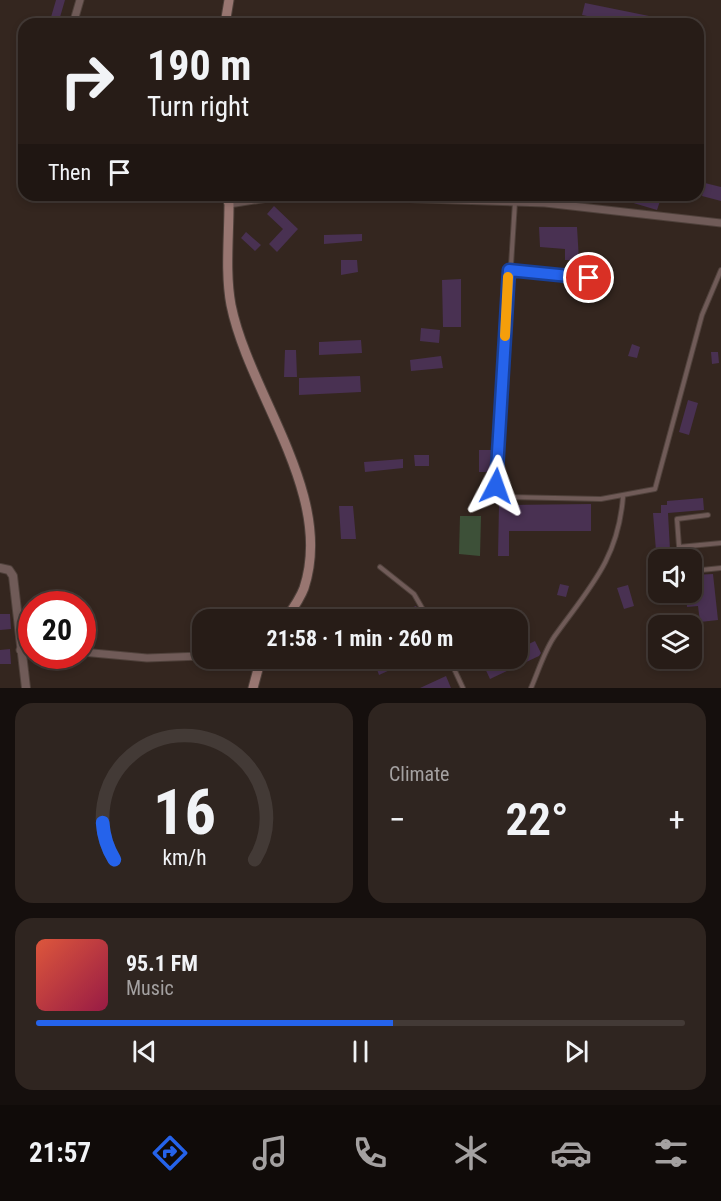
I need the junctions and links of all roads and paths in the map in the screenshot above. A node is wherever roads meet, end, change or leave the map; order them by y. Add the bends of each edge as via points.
1 (80, 0) edge
2 (230, 0) edge
3 (75, 18) edge
4 (226, 18) edge
5 (228, 201) edge
6 (515, 201) edge
7 (560, 201) edge
8 (721, 223) edge
9 (509, 270) junction
10 (721, 270) edge
11 (609, 280) dead end
12 (623, 497) junction
13 (708, 515) dead end
14 (721, 543) edge
15 (679, 547) joint
16 (380, 567) dead end
17 (0, 568) edge
18 (721, 568) edge
19 (702, 570) edge
20 (292, 609) edge
21 (423, 609) edge
22 (18, 625) edge
23 (96, 653) edge
24 (192, 657) edge
25 (23, 669) edge
26 (258, 669) edge
27 (454, 669) edge
28 (26, 688) edge
29 (253, 688) edge
30 (463, 688) edge
31 (531, 688) edge

1 - 3 street
2 - 4 main road
5 - 20 main road via 231,304 243,346 306,504 309,568 304,590
6 - 9 lane
7 - 8 street
9 - 11 lane
9 - 12 lane via 496,486 499,493 506,497 564,499
10 - 12 lane via 702,315 658,485
12 - 31 lane via 615,545 582,603 553,639
13 - 15 lane via 677,519
14 - 15 lane
16 - 21 lane via 414,594
17 - 22 street via 14,576
18 - 19 lane
23 - 24 street via 156,659
25 - 28 street
26 - 29 main road
27 - 30 lane

